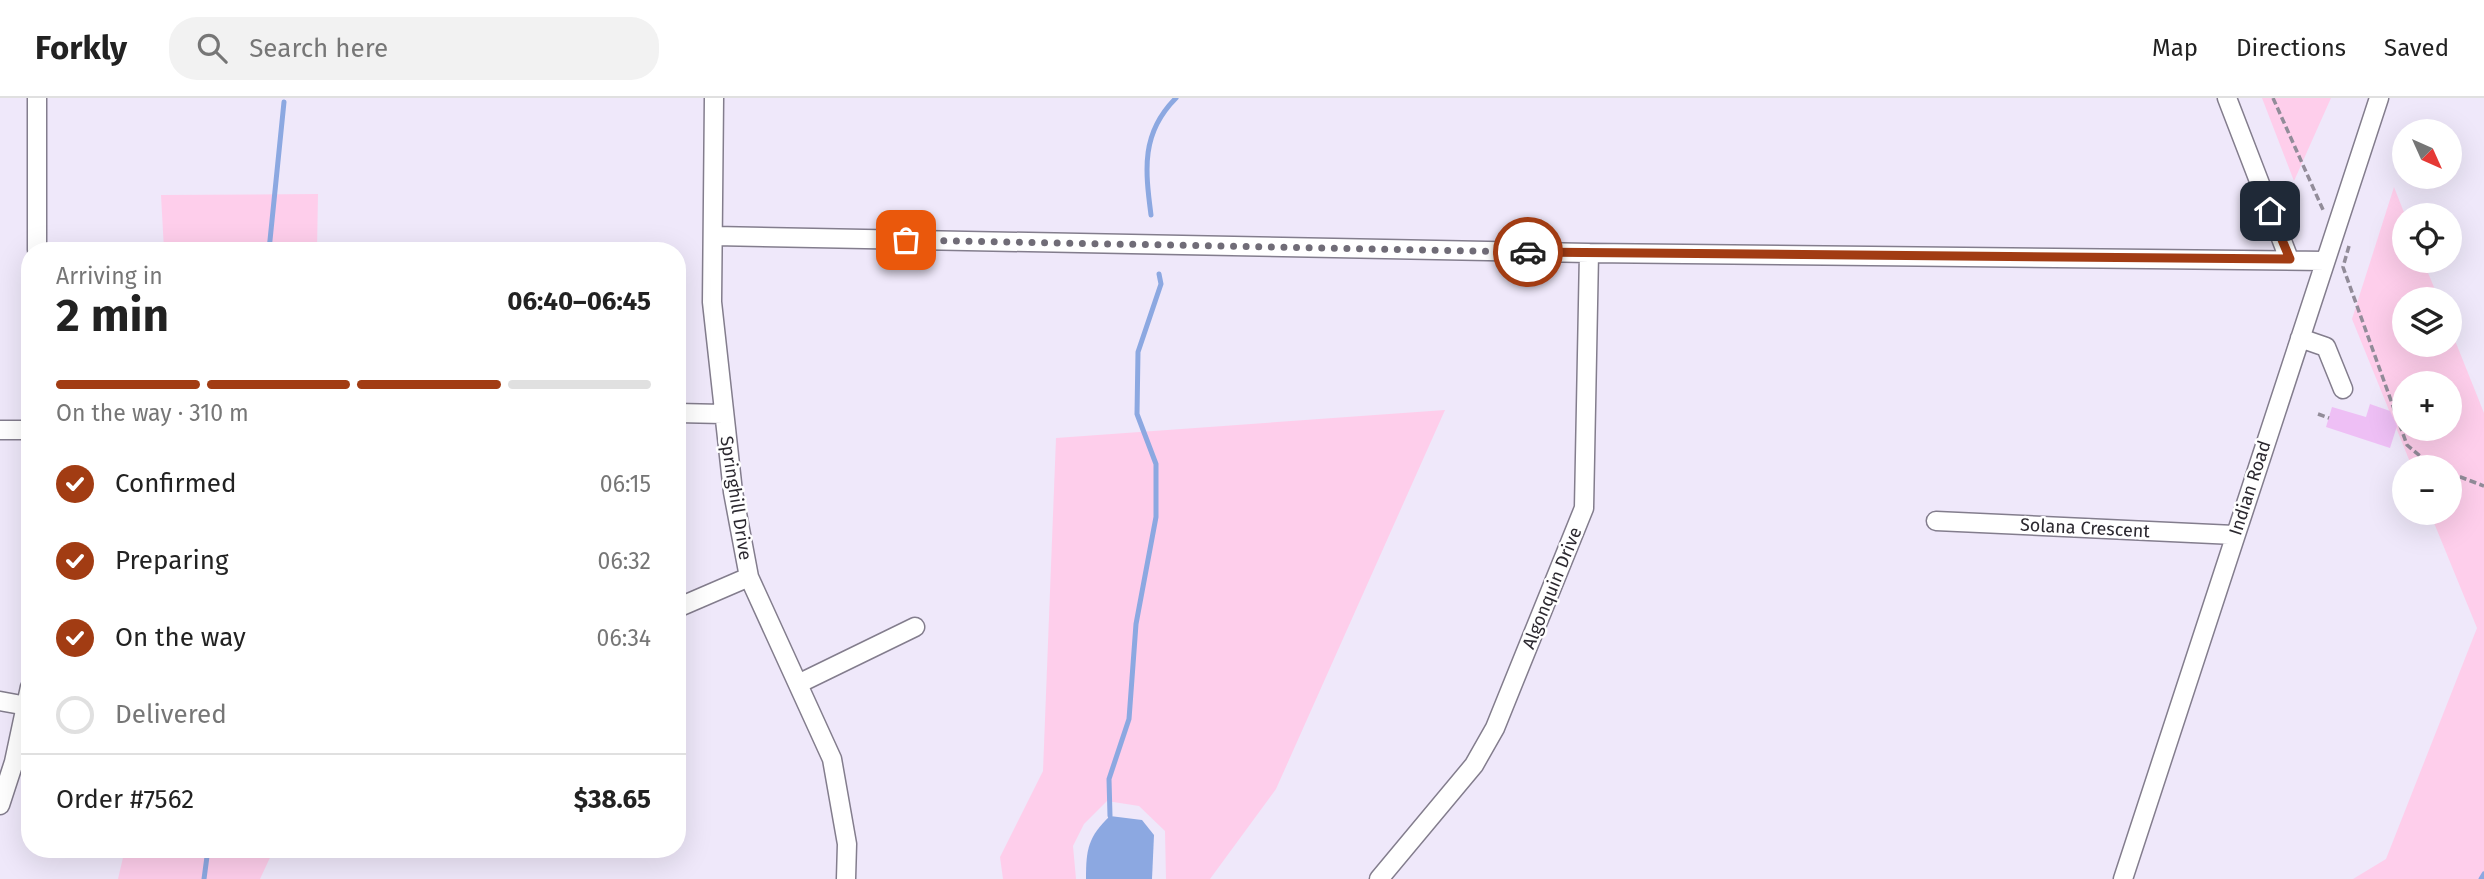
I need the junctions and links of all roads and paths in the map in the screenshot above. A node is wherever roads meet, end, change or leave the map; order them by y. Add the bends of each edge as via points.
1 (37, 98) edge
2 (714, 98) edge
3 (2227, 98) edge
4 (2273, 98) edge
5 (2379, 98) edge
6 (2335, 231) junction
7 (715, 236) junction
8 (37, 242) edge
9 (1589, 253) junction
10 (2290, 259) junction
11 (2325, 261) junction
12 (2300, 338) junction
13 (2343, 389) dead end
14 (686, 413) edge
15 (723, 414) junction
16 (2318, 414) dead end
17 (2329, 418) dead end
18 (0, 430) edge
19 (21, 430) edge
20 (2419, 455) edge
21 (2462, 478) edge
22 (2484, 486) edge
23 (1936, 521) dead end
24 (2234, 535) junction
25 (749, 577) junction
26 (686, 604) edge
27 (915, 627) dead end
28 (800, 683) junction
29 (0, 701) edge
30 (21, 705) edge
31 (21, 732) edge
32 (0, 805) edge
33 (846, 879) edge
34 (1379, 879) edge
35 (2123, 879) edge

1 - 8 street
2 - 7 street, Springhill Drive
3 - 10 street
4 - 6 path
5 - 6 street, Indian Road
6 - 11 street, Indian Road
6 - 20 path via 2351,248 2343,267 2407,445
7 - 9 street
7 - 15 street, Springhill Drive via 712,302
9 - 10 street
9 - 34 street, Algonquin Drive via 1584,508 1495,728 1474,765
10 - 11 street
11 - 12 street, Indian Road
12 - 13 street via 2326,347
12 - 24 street, Indian Road
14 - 15 street
15 - 25 street, Springhill Drive
16 - 17 path
18 - 19 street
21 - 22 path
23 - 24 street, Solana Crescent
24 - 35 street, Indian Road
25 - 26 street
25 - 28 street, Springhill Drive
27 - 28 street
28 - 33 street, Springhill Drive via 832,759 847,844
29 - 30 street
31 - 32 street

